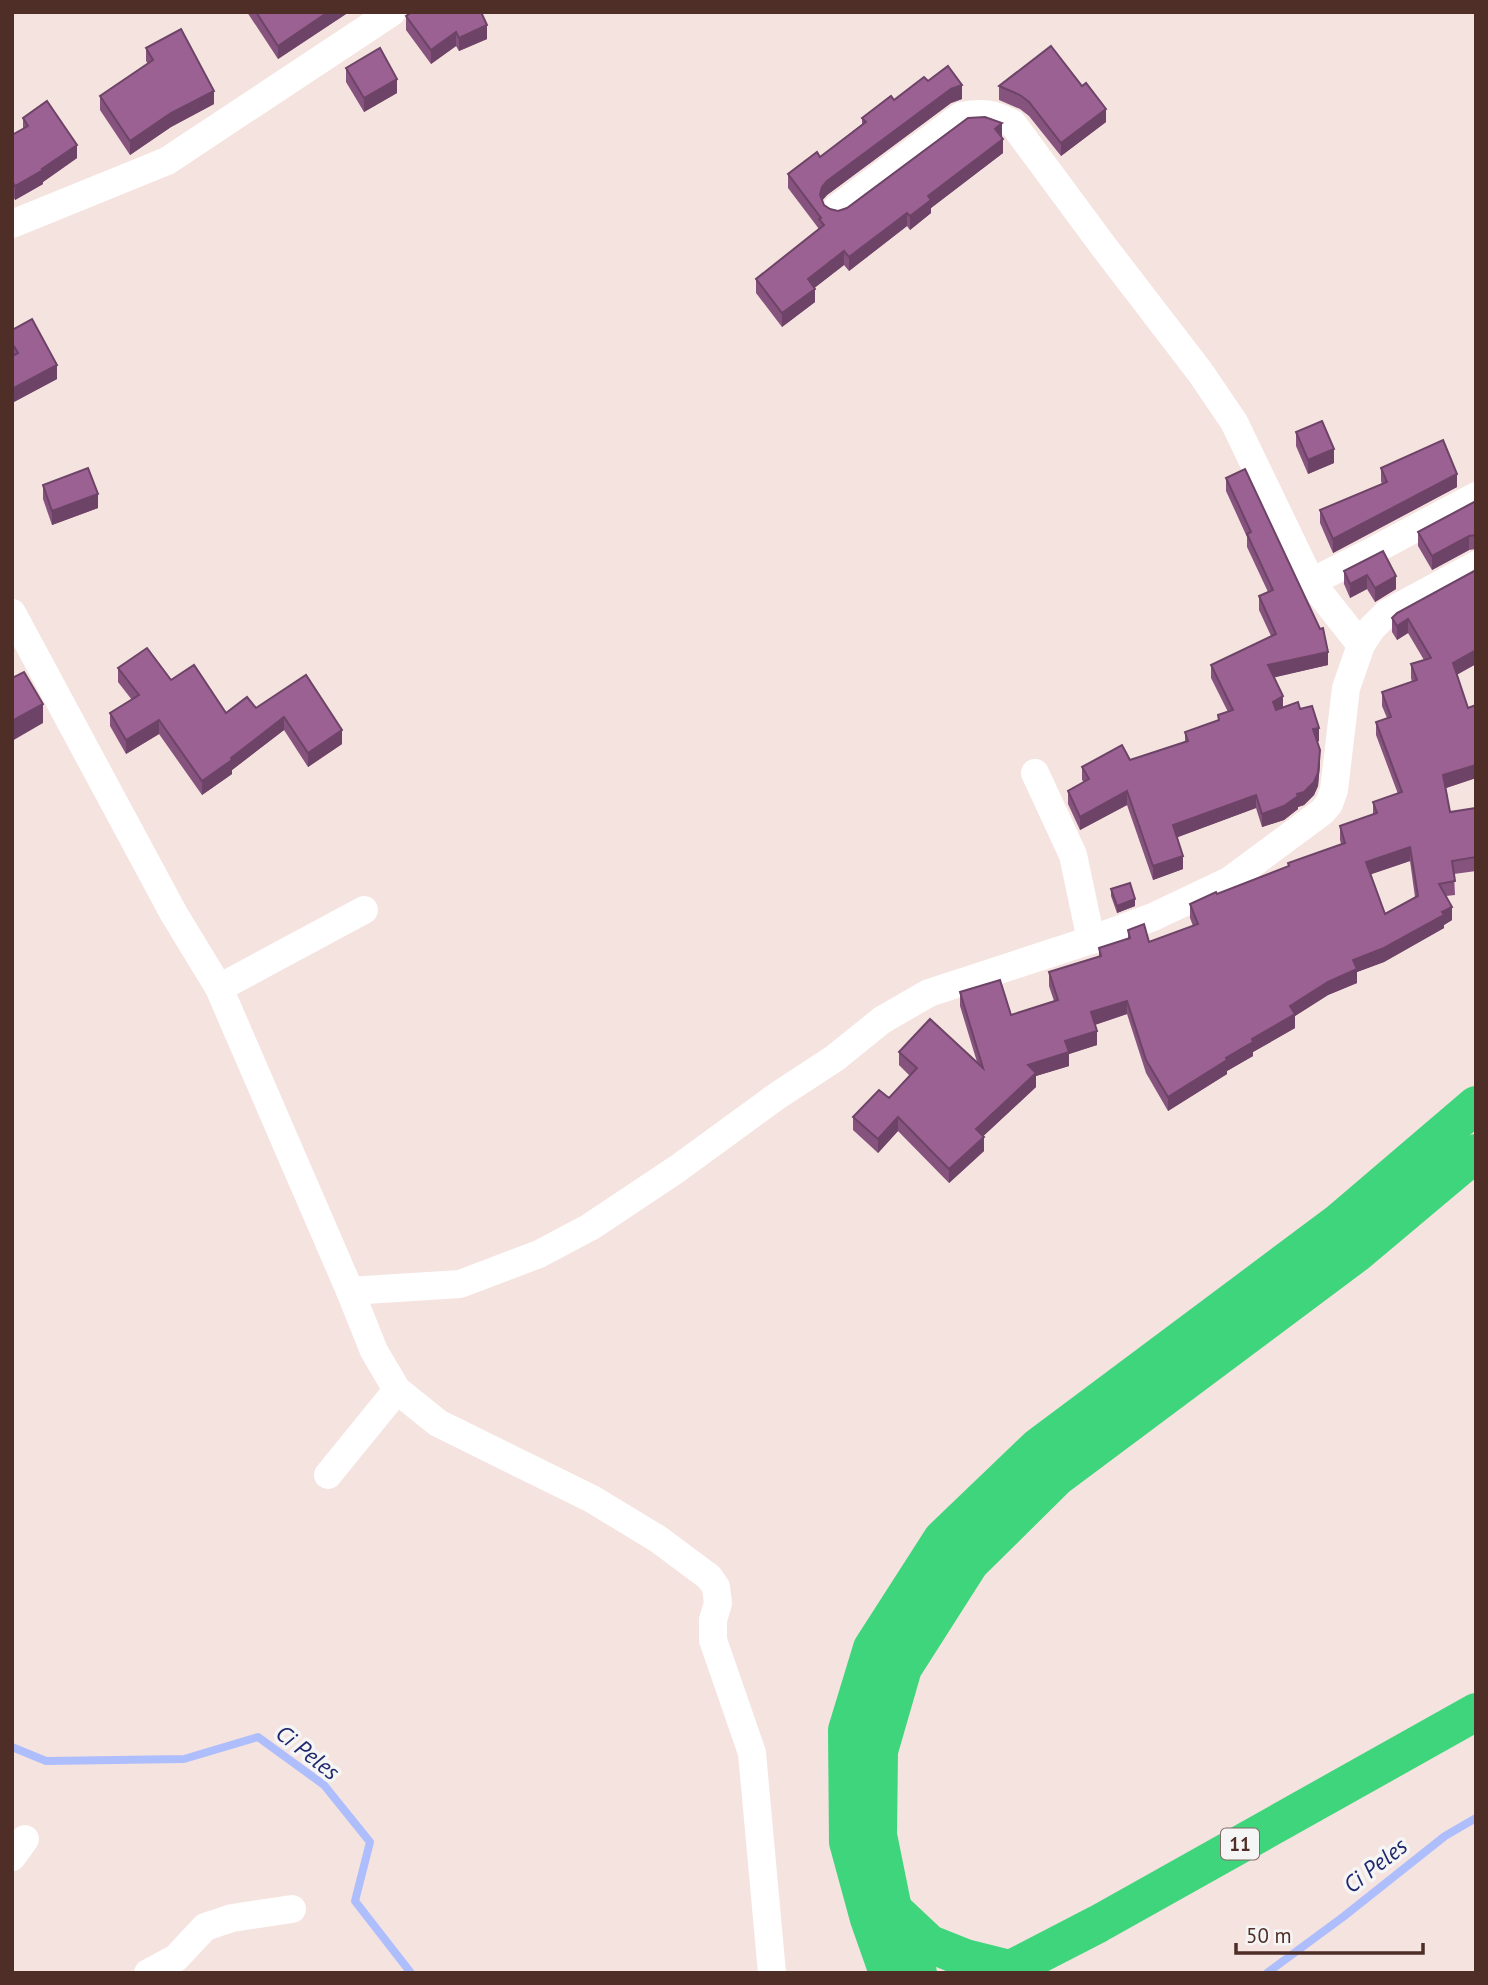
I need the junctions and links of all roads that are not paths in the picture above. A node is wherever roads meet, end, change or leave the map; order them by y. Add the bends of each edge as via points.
1 (393, 12) edge
2 (837, 208) edge
3 (12, 224) edge
4 (1476, 496) edge
5 (1476, 565) edge
6 (1311, 582) junction
7 (12, 613) edge
8 (1361, 645) junction
9 (1035, 773) dead end
10 (364, 910) dead end
11 (1091, 940) junction
12 (219, 988) junction
13 (1476, 1105) edge
14 (1476, 1153) edge
15 (350, 1291) junction
16 (397, 1390) junction
17 (328, 1475) dead end
18 (1476, 1712) edge
19 (292, 1909) dead end
20 (881, 1914) junction
21 (1006, 1971) edge
22 (148, 1973) edge
23 (772, 1973) edge
24 (868, 1973) edge
25 (888, 1973) edge
26 (918, 1973) edge

1 - 3 street via 166,161
2 - 6 street via 961,116 994,114 1013,124 1234,422
4 - 6 street
5 - 8 street via 1387,613
6 - 8 street
7 - 12 street via 174,914
8 - 11 street via 1346,688 1334,790 1322,812 1229,881
9 - 11 street via 1073,855
10 - 12 street
11 - 15 street via 929,993 882,1020 677,1169 590,1227 539,1254 460,1283
12 - 15 street
13 - 20 highway via 1339,1222 1038,1447 942,1539 872,1648 847,1730 848,1842
14 - 20 highway via 1356,1254 1057,1478 970,1563 903,1668 879,1751
15 - 16 street via 374,1351
16 - 17 street
16 - 23 street via 438,1423 592,1499 658,1539 716,1587 713,1640 752,1753
18 - 21 highway, 11
19 - 22 street via 205,1927 176,1958
20 - 21 highway via 930,1944
20 - 24 highway
20 - 25 highway
20 - 26 highway

